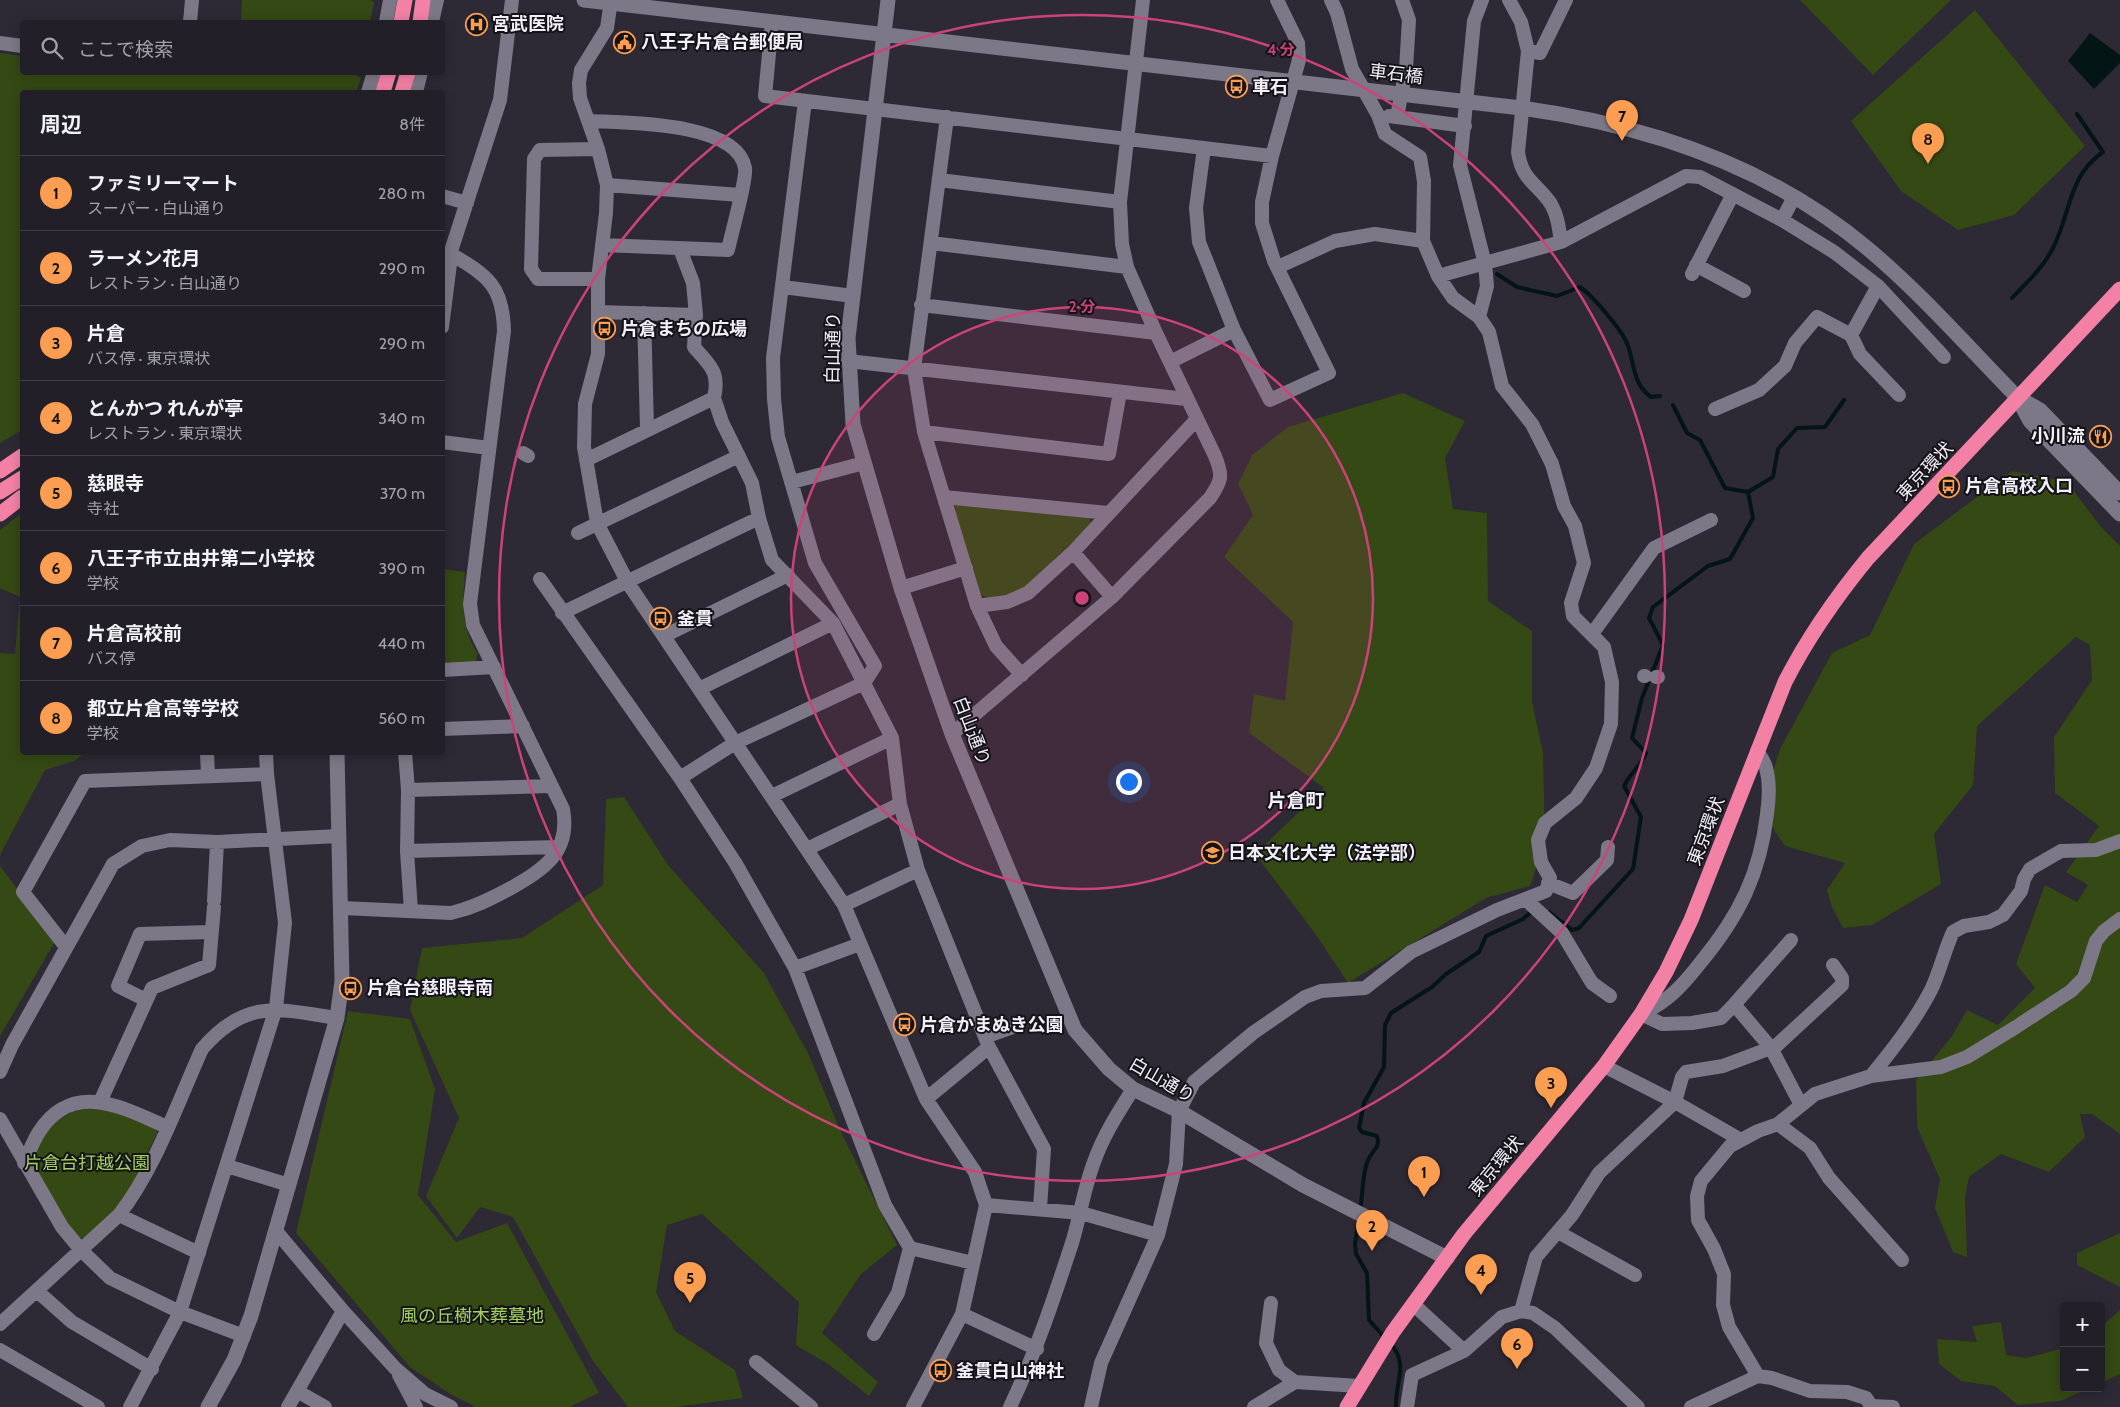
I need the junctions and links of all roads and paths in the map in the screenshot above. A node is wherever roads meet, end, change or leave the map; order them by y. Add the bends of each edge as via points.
1 (192, 0) edge
2 (390, 0) edge
3 (405, 0) edge
4 (423, 0) edge
5 (437, 0) edge
6 (512, 0) edge
7 (584, 0) edge
8 (888, 0) edge
9 (1144, 0) edge
10 (1277, 0) edge
11 (1331, 0) edge
12 (1402, 0) edge
13 (1482, 0) edge
14 (1509, 0) edge
15 (1566, 0) edge
16 (611, 2) edge
17 (190, 20) edge
18 (386, 20) edge
19 (401, 20) edge
20 (420, 20) edge
21 (432, 20) edge
22 (772, 22) junction
23 (884, 35) junction
24 (0, 43) edge
25 (20, 46) edge
26 (1528, 52) junction
27 (1136, 64) junction
28 (373, 75) edge
29 (388, 75) edge
30 (407, 75) edge
31 (420, 75) edge
32 (1300, 82) junction
33 (369, 90) edge
34 (384, 90) edge
35 (403, 90) edge
36 (416, 90) edge
37 (806, 101) junction
38 (1521, 108) junction
39 (876, 109) junction
40 (1378, 115) junction
41 (947, 117) junction
42 (1397, 117) junction
43 (588, 121) junction
44 (1465, 126) junction
45 (1128, 140) junction
46 (1204, 148) junction
47 (598, 149) junction
48 (1272, 156) junction
49 (939, 180) junction
50 (607, 185) junction
51 (1733, 194) junction
52 (740, 196) junction
53 (445, 197) edge
54 (1794, 197) junction
55 (1120, 202) junction
56 (467, 204) junction
57 (1782, 220) junction
58 (1423, 241) junction
59 (931, 242) junction
60 (1561, 242) junction
61 (602, 245) junction
62 (680, 249) junction
63 (452, 254) junction
64 (1486, 264) junction
65 (1127, 267) junction
66 (1278, 267) junction
67 (1438, 276) junction
68 (598, 279) junction
69 (1878, 286) junction
70 (783, 287) junction
71 (2120, 289) edge
72 (1744, 291) dead end
73 (853, 296) junction
74 (445, 305) edge
75 (921, 305) junction
76 (598, 312) junction
77 (644, 314) junction
78 (696, 315) junction
79 (1479, 317) junction
80 (1234, 330) junction
81 (1156, 333) junction
82 (1852, 335) junction
83 (1944, 357) dead end
84 (848, 361) junction
85 (1170, 362) junction
86 (914, 369) junction
87 (1120, 392) junction
88 (1899, 395) dead end
89 (2017, 397) junction
90 (714, 398) junction
91 (1186, 399) junction
92 (1715, 409) dead end
93 (1197, 419) junction
94 (647, 429) junction
95 (924, 432) junction
96 (445, 442) edge
97 (489, 448) junction
98 (739, 456) junction
99 (20, 457) edge
100 (586, 460) junction
101 (864, 463) junction
102 (0, 470) edge
103 (20, 479) edge
104 (792, 482) junction
105 (0, 492) edge
106 (2120, 493) edge
107 (944, 496) junction
108 (20, 499) edge
109 (1108, 513) junction
110 (0, 514) edge
111 (2120, 514) edge
112 (759, 518) junction
113 (1710, 520) dead end
114 (597, 524) junction
115 (578, 533) dead end
116 (1073, 552) junction
117 (966, 568) junction
118 (788, 574) junction
119 (540, 579) dead end
120 (628, 583) junction
121 (901, 588) junction
122 (1112, 597) junction
123 (977, 606) junction
124 (562, 612) junction
125 (833, 623) junction
126 (1592, 634) junction
127 (664, 636) junction
128 (494, 667) junction
129 (445, 670) edge
130 (1022, 674) junction
131 (864, 683) junction
132 (699, 689) junction
133 (523, 726) junction
134 (445, 729) edge
135 (952, 734) junction
136 (892, 738) junction
137 (734, 743) junction
138 (1757, 751) junction
139 (207, 755) edge
140 (266, 755) edge
141 (337, 755) edge
142 (405, 755) edge
143 (267, 774) junction
144 (208, 775) junction
145 (680, 778) junction
146 (552, 786) junction
147 (408, 790) junction
148 (772, 796) junction
149 (900, 804) junction
150 (339, 836) junction
151 (275, 839) junction
152 (2120, 841) edge
153 (217, 842) junction
154 (559, 847) junction
155 (1608, 847) dead end
156 (807, 849) junction
157 (407, 851) junction
158 (918, 870) junction
159 (1548, 883) junction
160 (1525, 899) junction
161 (844, 905) junction
162 (342, 908) junction
163 (412, 911) junction
164 (2120, 919) edge
165 (211, 932) junction
166 (1791, 940) dead end
167 (860, 944) junction
168 (66, 947) junction
169 (1833, 965) dead end
170 (794, 968) junction
171 (1610, 996) dead end
172 (146, 1000) junction
173 (1732, 1007) junction
174 (276, 1008) junction
175 (1641, 1014) junction
176 (337, 1018) junction
177 (1013, 1027) dead end
178 (987, 1042) junction
179 (1771, 1048) junction
180 (1604, 1066) junction
181 (0, 1072) edge
182 (1871, 1076) junction
183 (1133, 1089) junction
184 (926, 1099) junction
185 (100, 1102) junction
186 (1675, 1102) junction
187 (1801, 1105) junction
188 (1179, 1111) junction
189 (0, 1119) edge
190 (1778, 1124) junction
191 (167, 1127) junction
192 (1741, 1140) junction
193 (24, 1163) junction
194 (227, 1166) junction
195 (289, 1184) junction
196 (986, 1205) junction
197 (1040, 1208) junction
198 (1081, 1213) junction
199 (120, 1215) junction
200 (276, 1231) junction
201 (1558, 1232) junction
202 (1158, 1235) junction
203 (910, 1248) junction
204 (81, 1250) junction
205 (199, 1253) junction
206 (1446, 1258) junction
207 (1902, 1260) dead end
208 (973, 1263) junction
209 (1635, 1275) dead end
210 (37, 1291) junction
211 (1271, 1303) dead end
212 (1413, 1304) junction
213 (343, 1311) junction
214 (1522, 1311) junction
215 (180, 1312) junction
216 (962, 1314) junction
217 (0, 1324) edge
218 (874, 1334) dead end
219 (244, 1336) junction
220 (0, 1350) edge
221 (1037, 1350) junction
222 (1464, 1351) junction
223 (756, 1362) dead end
224 (395, 1368) junction
225 (152, 1369) junction
226 (1758, 1376) junction
227 (1295, 1382) junction
228 (1359, 1386) junction
229 (297, 1391) junction
230 (1872, 1406) edge
231 (98, 1407) edge
232 (130, 1407) edge
233 (208, 1407) edge
234 (288, 1407) edge
235 (325, 1407) edge
236 (416, 1407) edge
237 (451, 1407) edge
238 (811, 1407) edge
239 (913, 1407) edge
240 (1010, 1407) edge
241 (1091, 1407) edge
242 (1254, 1407) edge
243 (1348, 1407) edge
244 (1407, 1407) edge
245 (1638, 1407) edge
246 (1691, 1407) edge
247 (1893, 1407) edge

1 - 17 street
2 - 18 street
3 - 19 highway
4 - 20 highway
5 - 21 street
6 - 56 street via 500,100
7 - 16 street, 車石橋
8 - 23 street, 白山通り
9 - 27 street
10 - 32 street via 1298,43
11 - 40 street via 1352,70
12 - 42 street via 1409,20 1406,69
13 - 44 street via 1474,20
14 - 26 street via 1521,22
15 - 26 street via 1540,53
16 - 22 street, 車石橋
16 - 43 street via 607,28 581,70 580,98
22 - 23 street, 車石橋
22 - 37 street via 765,96
23 - 27 street, 車石橋
23 - 39 street, 白山通り
24 - 25 street
26 - 38 street
27 - 32 street, 車石橋
27 - 45 street
28 - 33 street
29 - 34 highway
30 - 35 highway
31 - 36 street
32 - 38 street, 車石橋
32 - 48 street
37 - 39 street
37 - 70 street
38 - 54 street, 車石橋 via 1668,139 1707,154
38 - 60 street via 1519,162 1558,218
39 - 41 street
39 - 73 street, 白山通り
40 - 42 street
40 - 58 street via 1385,134 1420,157 1424,180
41 - 45 street
41 - 49 street
42 - 44 street
43 - 47 street
43 - 52 street via 676,126 709,134 736,152 744,168
44 - 64 street via 1460,165
45 - 46 street
45 - 55 street
46 - 48 street
46 - 80 street via 1196,208 1199,242
47 - 50 street
47 - 68 street via 540,150 534,159 531,269 538,279
48 - 66 street via 1262,202 1262,223
49 - 55 street
49 - 59 street
50 - 52 street
50 - 61 street
51 - 57 street
51 - 60 street via 1700,177 1686,176
51 - 72 street via 1694,269
52 - 62 street via 728,250
53 - 56 street
54 - 57 street
54 - 89 street, 車石橋 via 1832,221 1896,274
55 - 65 street
56 - 63 street
57 - 69 street via 1834,252
58 - 66 street via 1375,234 1336,241
58 - 67 street
59 - 65 street
59 - 75 street
60 - 64 street
61 - 62 street
61 - 68 street
62 - 78 street via 693,283
63 - 74 street
63 - 97 street via 482,272 491,282 504,312
64 - 67 street
64 - 79 street via 1486,286
65 - 81 street
66 - 80 street via 1329,373 1270,400
67 - 79 street via 1453,298
68 - 76 street
69 - 82 street
69 - 83 street
70 - 73 street
70 - 104 street via 773,358 774,399 778,437
71 - 89 highway, 東京環状
73 - 84 street, 白山通り
75 - 81 street
75 - 86 street
76 - 77 street
76 - 100 street via 598,354 584,404
77 - 78 street
77 - 94 street
78 - 90 street via 694,347 714,371 717,382
79 - 126 street via 1489,332 1502,386 1532,424 1552,464 1564,506 1575,526 1584,563 1571,602 1573,616
80 - 85 street
81 - 85 street
82 - 88 street via 1860,354
82 - 92 street via 1817,317 1795,343 1785,366 1759,390
84 - 86 street
84 - 101 street, 白山通り via 852,424
85 - 91 street
86 - 87 street
86 - 95 street
87 - 91 street
87 - 95 street via 1109,454
89 - 106 street via 2040,410
89 - 111 street via 2030,421
89 - 138 highway, 東京環状 via 1836,597 1803,646
90 - 94 street
90 - 98 street
91 - 93 street
93 - 109 street
93 - 122 street via 1221,471 1220,484
94 - 100 street
95 - 107 street
96 - 97 street
97 - 128 street via 470,604 473,625
98 - 112 street via 752,482
98 - 114 street
99 - 102 highway
100 - 114 street
101 - 104 street
101 - 121 street, 白山通り
103 - 105 highway
104 - 131 street via 815,563 875,666
107 - 109 street
107 - 117 street
108 - 110 highway
109 - 116 street
112 - 118 street via 772,560
112 - 120 street
113 - 126 street via 1654,548
114 - 115 street
114 - 120 street
116 - 122 street
116 - 123 street via 1028,593 1007,602
117 - 121 street
117 - 123 street
118 - 125 street
118 - 127 street
119 - 124 street
120 - 124 street
120 - 127 street
121 - 135 street, 白山通り
122 - 130 street
123 - 130 street via 996,646
124 - 145 street
125 - 131 street
125 - 132 street
126 - 159 street via 1604,647 1610,673 1611,724 1596,768 1576,798 1545,822 1538,840 1541,862 1550,878
127 - 132 street
128 - 129 street
128 - 133 street
130 - 135 street
131 - 136 street
131 - 137 street
132 - 137 street
133 - 134 street
133 - 146 street
135 - 183 street, 白山通り via 1075,1030 1109,1069
136 - 148 street
136 - 149 street
137 - 145 street
137 - 148 street
138 - 175 highway, 東京環状 via 1684,937
138 - 175 street via 1766,768 1768,800 1763,846 1744,900 1724,934 1684,983 1660,1006
139 - 144 street
140 - 143 street
141 - 150 street
142 - 147 street
143 - 144 street
143 - 151 street
144 - 168 street via 85,781 24,892
145 - 170 street via 736,864
146 - 147 street
146 - 154 street via 565,820
147 - 157 street
148 - 156 street
149 - 156 street
149 - 158 street
150 - 151 street
150 - 162 street
151 - 153 street
151 - 174 street via 284,923
152 - 182 street via 2096,850 2061,851 2030,869 2021,891 2003,915 1953,932 1922,1005 1895,1047
153 - 165 street
153 - 168 street via 170,840 142,846 127,854 113,864
154 - 157 street
154 - 163 street via 541,870 485,903 451,913
155 - 159 street via 1606,860 1573,893
156 - 161 street
157 - 163 street
158 - 161 street
158 - 178 street
159 - 160 street via 1546,891
160 - 171 street via 1562,933 1592,983
160 - 188 street via 1411,952 1365,988 1321,991 1305,997 1253,1033 1194,1082
161 - 167 street
162 - 163 street
162 - 176 street via 342,981
164 - 182 street via 2096,941 2084,978 2071,991 2008,1032 1968,1057 1942,1067
165 - 172 street via 209,965 152,988
165 - 172 street via 140,934 118,986
166 - 173 street
167 - 170 street
167 - 184 street
168 - 181 street
169 - 179 street via 1842,978 1842,985
170 - 203 street via 886,1205
172 - 185 street
173 - 175 street via 1721,1018 1692,1023 1662,1024
173 - 179 street via 1738,1009
174 - 176 street
174 - 191 street via 253,1012 215,1034 202,1050
174 - 194 street
175 - 180 highway, 東京環状
176 - 195 street
177 - 178 street
178 - 184 street
178 - 197 street via 1044,1149
179 - 186 street via 1723,1066 1686,1072
179 - 187 street
180 - 186 street
180 - 206 highway, 東京環状
182 - 187 street via 1815,1094
183 - 188 street, 白山通り
183 - 198 street via 1105,1134 1093,1164
184 - 196 street via 975,1172
185 - 191 street via 114,1103
185 - 193 street via 73,1104 49,1118 38,1132
186 - 192 street
186 - 201 street via 1598,1173 1572,1216
187 - 190 street
188 - 202 street via 1176,1164
188 - 206 street, 白山通り via 1303,1184
189 - 193 street
190 - 192 street
190 - 207 street via 1810,1148 1829,1178
191 - 199 street via 145,1176
192 - 226 street via 1730,1146 1701,1181 1697,1196 1698,1220 1724,1274 1723,1306 1729,1327
193 - 204 street via 62,1227
194 - 195 street
194 - 205 street
195 - 200 street
196 - 197 street
196 - 208 street
197 - 198 street
198 - 202 street
198 - 221 street
199 - 204 street
199 - 205 street
200 - 213 street
200 - 219 street
201 - 209 street
201 - 214 street via 1536,1257
202 - 241 street via 1101,1363
203 - 208 street
203 - 218 street via 898,1293
204 - 210 street
204 - 215 street via 110,1278
205 - 215 street
206 - 212 highway, 東京環状
208 - 216 street
210 - 217 street
210 - 225 street via 72,1322
211 - 227 street via 1266,1342 1279,1370
212 - 222 street
212 - 228 highway, 東京環状
213 - 224 street
213 - 229 street
214 - 222 street via 1502,1317
214 - 245 street via 1534,1313 1554,1328
215 - 219 street
215 - 225 street
216 - 221 street
216 - 239 street
219 - 233 street
220 - 231 street
221 - 240 street
222 - 244 street via 1412,1375
223 - 238 street
224 - 236 street
224 - 237 street via 425,1394
225 - 232 street
226 - 230 street via 1810,1391 1847,1392 1866,1398
226 - 246 street
227 - 228 street
227 - 242 street
228 - 243 highway, 東京環状
229 - 234 street
229 - 235 street
230 - 247 street

